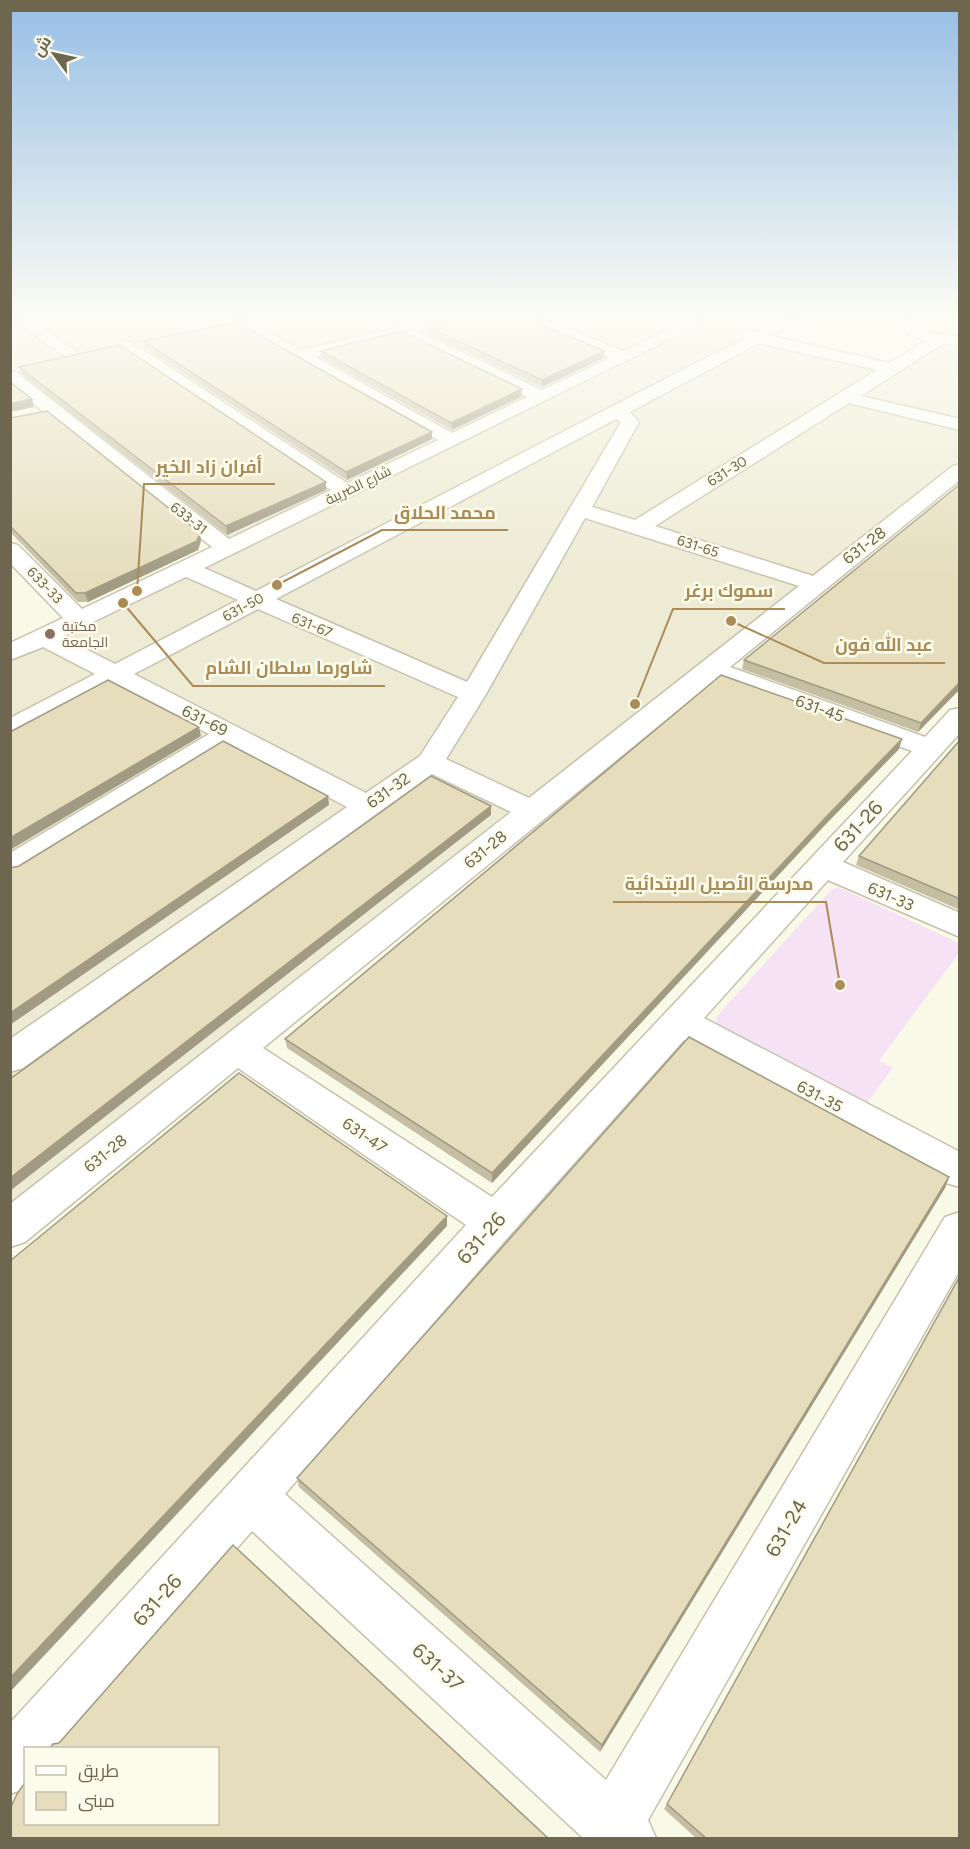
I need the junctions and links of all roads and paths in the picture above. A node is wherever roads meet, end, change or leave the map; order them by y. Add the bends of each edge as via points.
1 (47, 404) edge
2 (215, 404) edge
3 (388, 404) edge
4 (527, 404) edge
5 (632, 404) edge
6 (833, 404) edge
7 (874, 404) edge
8 (53, 410) junction
9 (615, 413) junction
10 (32, 415) edge
11 (960, 425) edge
12 (470, 431) junction
13 (452, 440) junction
14 (543, 451) junction
15 (954, 480) edge
16 (346, 491) junction
17 (580, 510) junction
18 (639, 527) junction
19 (227, 548) junction
20 (10, 550) edge
21 (185, 568) junction
22 (816, 584) junction
23 (255, 601) junction
24 (79, 620) junction
25 (43, 637) junction
26 (10, 653) edge
27 (710, 669) junction
28 (115, 674) junction
29 (473, 694) junction
30 (960, 716) edge
31 (10, 729) edge
32 (231, 733) junction
33 (930, 748) junction
34 (430, 762) junction
35 (366, 805) junction
36 (532, 811) junction
37 (822, 865) junction
38 (10, 867) edge
39 (960, 926) edge
40 (680, 1021) junction
41 (236, 1048) junction
42 (10, 1058) edge
43 (960, 1171) edge
44 (495, 1222) junction
45 (10, 1229) edge
46 (960, 1230) edge
47 (250, 1496) junction
48 (27, 1747) edge
49 (24, 1750) edge
50 (10, 1766) edge
51 (619, 1832) edge

1 - 8 street, 633-31
2 - 16 street
3 - 13 street
4 - 12 street, شارع الضريبة
5 - 9 street, 631-50
6 - 18 street, 631-30
7 - 11 street
8 - 10 street
8 - 19 street, 633-31
9 - 14 street, 631-50
9 - 17 street, 631-32 via 630,422
12 - 13 street, شارع الضريبة
12 - 14 street
13 - 16 street, شارع الضريبة
14 - 23 street, 631-50
15 - 22 street, 631-28
16 - 19 street, شارع الضريبة
17 - 18 street, 631-65
17 - 29 street, 631-32
18 - 22 street, 631-65
19 - 21 street, شارع الضريبة
20 - 24 street, 633-33
21 - 23 street, 631-67
21 - 24 street, شارع الضريبة
22 - 27 street, 631-28
23 - 28 street, 631-50
23 - 29 street, 631-67
24 - 25 street, شارع الضريبة
25 - 26 street, شارع الضريبة
25 - 28 street, 631-69
27 - 33 street, 631-45
27 - 36 street, 631-28
28 - 31 street, 631-50
28 - 32 street, 631-69
29 - 34 street, 631-32
30 - 33 street, 631-26
32 - 35 street, 631-69
32 - 38 street
33 - 37 street, 631-26
34 - 35 street, 631-32
34 - 36 street
35 - 42 street, 631-32
36 - 41 street, 631-28
37 - 39 street, 631-33
37 - 40 street, 631-26
40 - 43 street, 631-35
40 - 44 street, 631-26
41 - 44 street, 631-47
41 - 45 street, 631-28
44 - 47 street, 631-26
46 - 51 street, 631-24
47 - 48 street, 631-26
47 - 51 street, 631-37
49 - 50 street, 631-26

